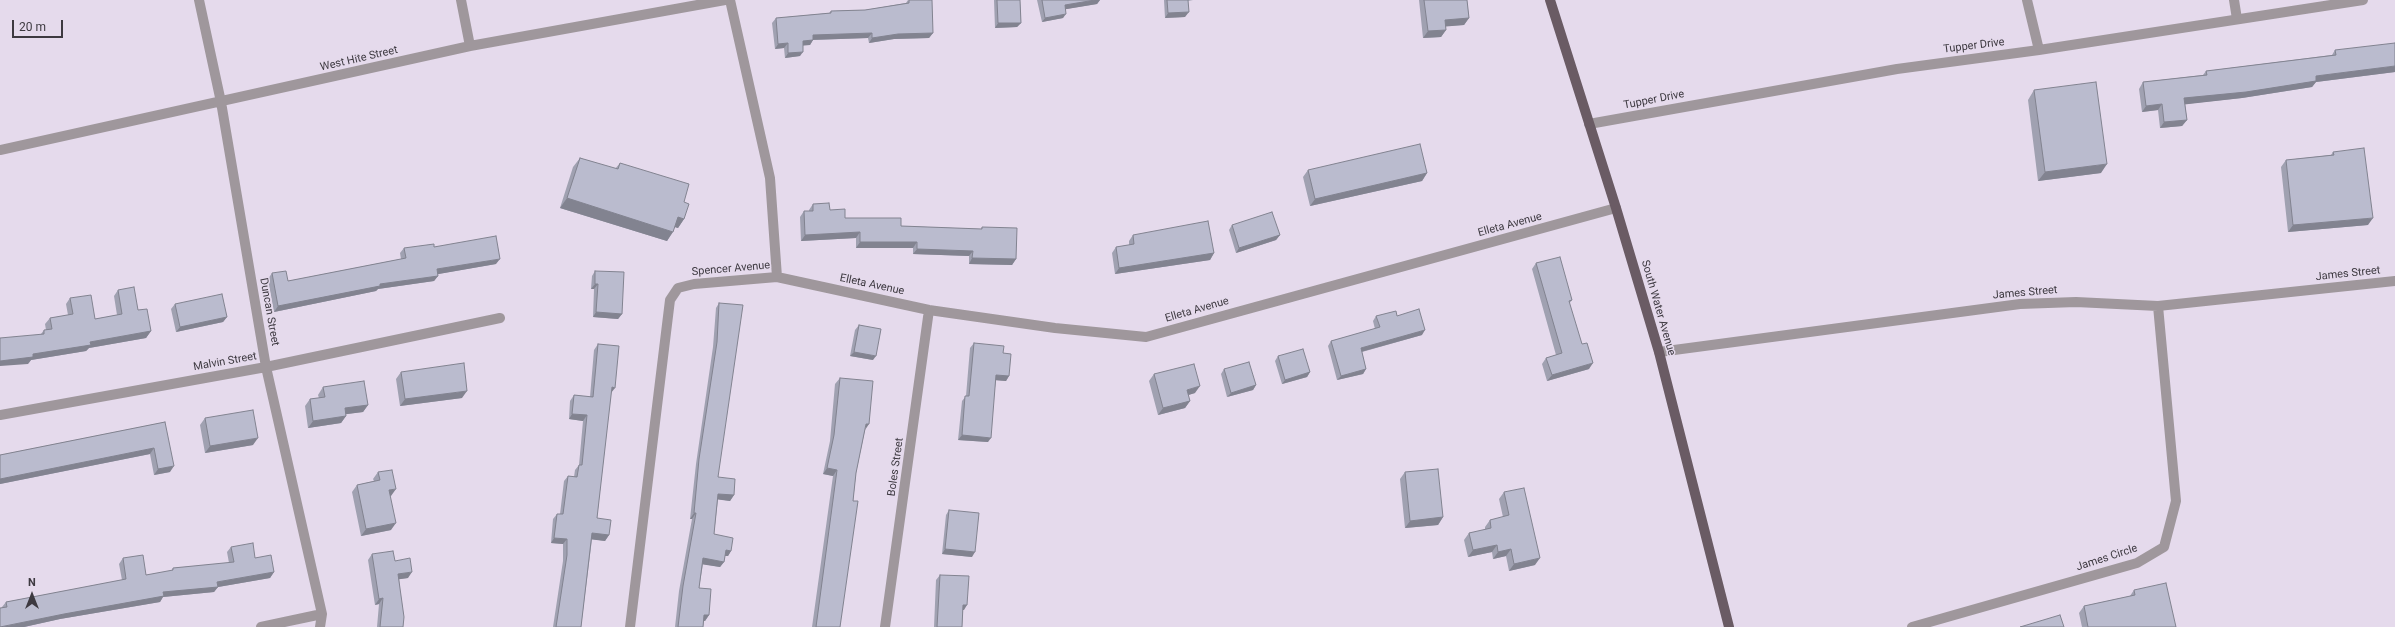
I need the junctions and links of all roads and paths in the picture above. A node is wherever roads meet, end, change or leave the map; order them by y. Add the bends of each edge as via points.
1 (199, 0) edge
2 (461, 0) edge
3 (725, 0) edge
4 (730, 0) edge
5 (1550, 0) edge
6 (2027, 0) edge
7 (2234, 0) edge
8 (2363, 0) edge
9 (2237, 19) junction
10 (470, 46) junction
11 (2039, 50) junction
12 (221, 102) junction
13 (1589, 124) junction
14 (0, 150) edge
15 (1616, 208) junction
16 (777, 277) junction
17 (2395, 281) edge
18 (2158, 306) junction
19 (929, 310) junction
20 (500, 318) dead end
21 (1660, 352) junction
22 (266, 367) junction
23 (0, 415) edge
24 (322, 614) junction
25 (261, 627) edge
26 (320, 627) edge
27 (630, 627) edge
28 (886, 627) edge
29 (1729, 627) edge
30 (1912, 627) edge

1 - 12 street, Duncan Street
2 - 10 street
3 - 10 street, West Hite Street
4 - 16 street, Spencer Avenue via 770,178
5 - 13 main road, South Water Avenue
6 - 11 street
7 - 9 street
8 - 9 street, Tupper Drive
9 - 11 street, Tupper Drive
10 - 12 street, West Hite Street
11 - 13 street, Tupper Drive via 1897,69
12 - 14 street, West Hite Street
12 - 22 street, Duncan Street
13 - 15 main road, South Water Avenue
15 - 19 street, Elleta Avenue via 1146,337 1055,328
15 - 21 main road, South Water Avenue
16 - 19 street, Elleta Avenue
16 - 27 street, Spencer Avenue via 694,284 678,288 670,300
17 - 18 street, James Street
18 - 21 street, James Street via 2076,302 2020,304
18 - 30 street, James Circle via 2176,501 2164,547 2137,563
19 - 28 street, Boles Street
20 - 22 street, Malvin Street
21 - 29 main road, South Water Avenue
22 - 23 street, Malvin Street
22 - 24 street, Duncan Street
24 - 25 street
24 - 26 street, Duncan Street

